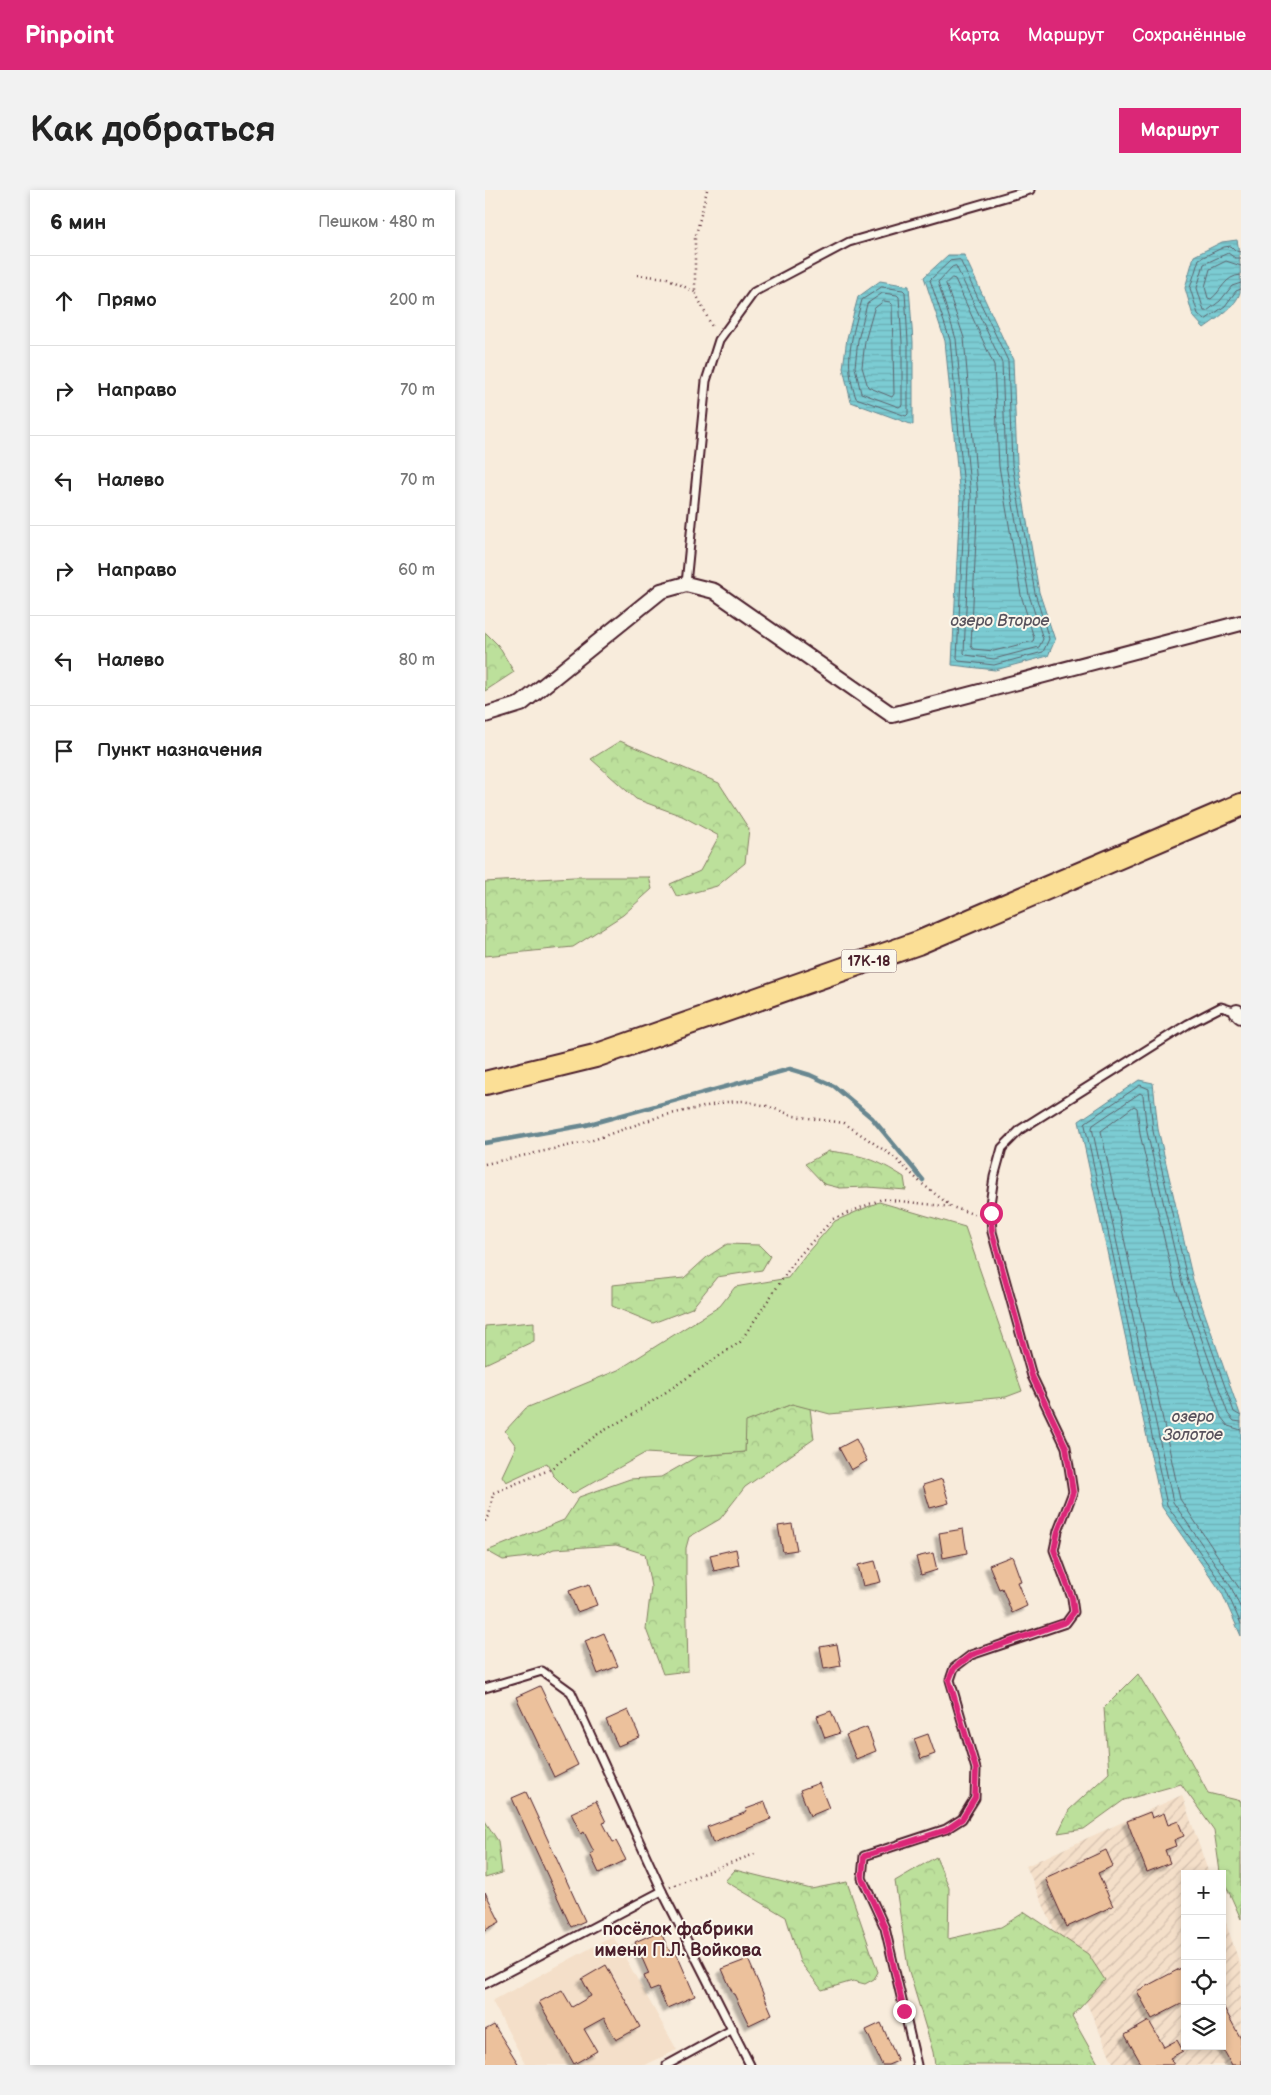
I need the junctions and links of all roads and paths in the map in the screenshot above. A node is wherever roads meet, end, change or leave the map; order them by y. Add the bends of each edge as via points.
1 (707, 190) edge
2 (1030, 190) edge
3 (637, 275) dead end
4 (695, 292) junction
5 (719, 340) junction
6 (686, 584) junction
7 (1241, 623) edge
8 (485, 715) edge
9 (1241, 805) edge
10 (1239, 1014) edge
11 (485, 1083) edge
12 (485, 1164) edge
13 (952, 1207) junction
14 (991, 1213) junction
15 (485, 1521) edge
16 (485, 1688) edge
17 (755, 1854) dead end
18 (677, 1885) dead end
19 (662, 1891) junction
20 (485, 1984) edge
21 (733, 2029) junction
22 (667, 2065) edge
23 (750, 2065) edge
24 (917, 2065) edge

1 - 4 path via 695,239
2 - 5 lane via 849,242 754,292
3 - 4 path via 667,278
4 - 5 path
5 - 6 lane via 707,381
6 - 7 street via 714,591 892,715
6 - 8 street via 661,591 521,704
9 - 11 main road, 17К-18 via 918,943 595,1056
10 - 14 lane via 1221,1007 1188,1024 1021,1129 1002,1148 994,1177
12 - 13 path via 590,1141 661,1116 743,1101 794,1116 844,1124 894,1156
13 - 14 path via 973,1214
13 - 15 path via 882,1200 833,1219 796,1259 740,1342 598,1434 549,1470 493,1493
14 - 24 lane via 992,1232 1032,1376 1066,1447 1073,1492 1054,1550 1074,1612 1066,1622 971,1655 954,1668 949,1680 976,1769 975,1798 962,1819 946,1830 864,1856 862,1878 885,1928
16 - 19 lane via 542,1672 571,1692
17 - 18 path
19 - 20 lane
19 - 21 lane
21 - 22 lane
21 - 23 lane

